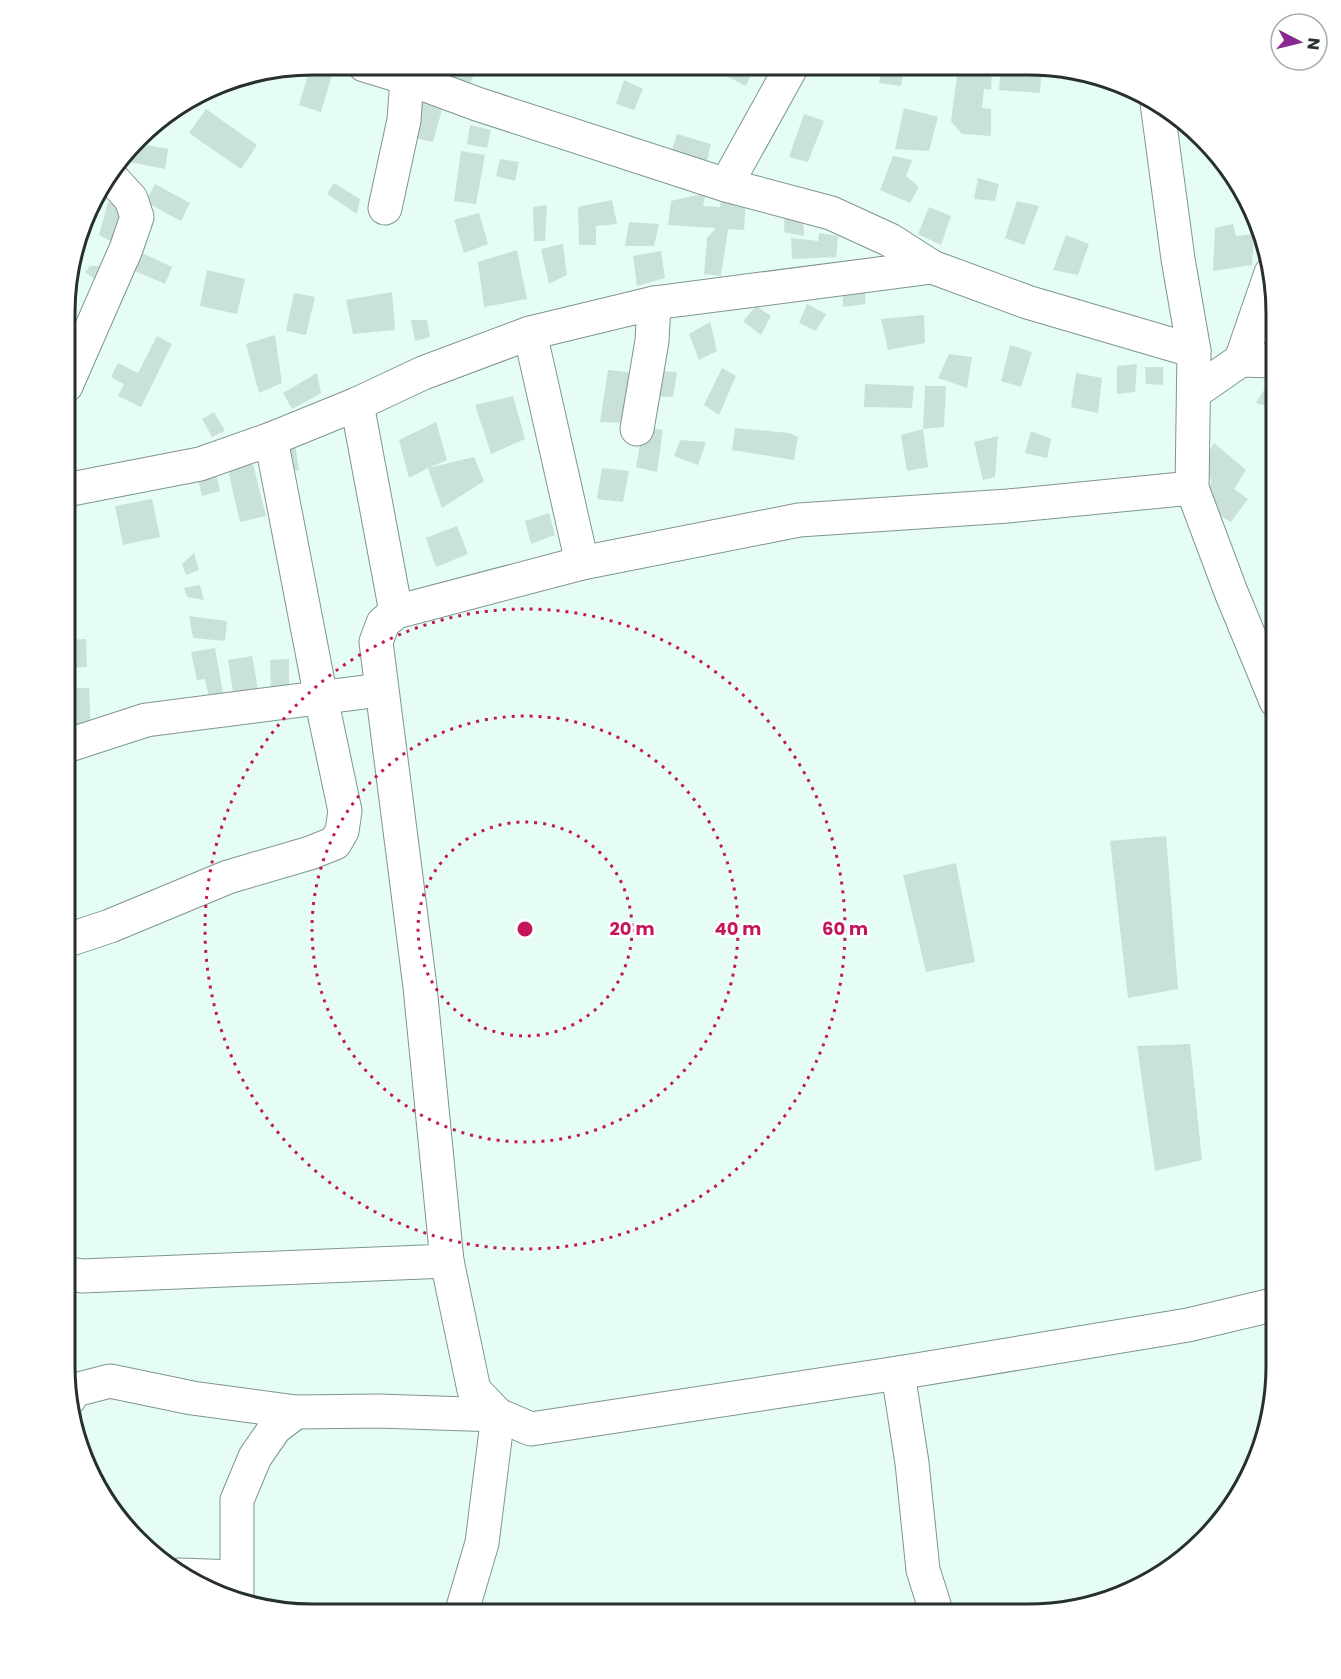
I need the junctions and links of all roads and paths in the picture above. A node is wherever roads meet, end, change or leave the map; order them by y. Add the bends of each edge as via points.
1 (408, 75) edge
2 (416, 75) edge
3 (787, 75) edge
4 (1158, 114) edge
5 (115, 181) edge
6 (726, 185) junction
7 (386, 208) dead end
8 (932, 267) junction
9 (1265, 291) edge
10 (654, 303) junction
11 (530, 333) junction
12 (1194, 351) junction
13 (1240, 360) junction
14 (1266, 361) edge
15 (75, 365) edge
16 (1194, 392) junction
17 (357, 404) junction
18 (637, 429) dead end
19 (271, 439) junction
20 (75, 481) edge
21 (1192, 488) junction
22 (582, 563) junction
23 (396, 612) junction
24 (1266, 677) edge
25 (380, 690) junction
26 (321, 698) junction
27 (75, 743) edge
28 (75, 938) edge
29 (447, 1261) junction
30 (75, 1275) edge
31 (1266, 1306) edge
32 (898, 1373) junction
33 (77, 1390) edge
34 (296, 1412) junction
35 (498, 1415) junction
36 (220, 1585) edge
37 (236, 1589) edge
38 (464, 1604) edge
39 (934, 1604) edge

1 - 7 street via 404,120
2 - 6 street via 477,104
3 - 6 street
4 - 12 street
5 - 15 street via 131,199 137,217
6 - 8 street via 840,217 890,240
8 - 10 street
8 - 12 street via 1027,302
9 - 13 street
10 - 11 street
10 - 18 street via 652,341
11 - 17 street via 423,373
11 - 22 street
12 - 16 street
13 - 14 street
13 - 16 street
16 - 21 street
17 - 19 street
17 - 23 street
19 - 20 street via 200,464
19 - 26 street
21 - 22 street via 800,520
21 - 24 street
22 - 23 street
23 - 25 street via 383,623 376,642
25 - 26 street
25 - 29 street via 420,987
26 - 27 street via 146,720
26 - 28 street via 345,811 342,831 335,843 228,877
29 - 30 street
29 - 35 street via 474,1390
31 - 32 street via 1188,1326
32 - 35 street via 531,1429
32 - 39 street via 923,1570
33 - 34 street via 110,1381 192,1398
34 - 35 street
34 - 37 street via 275,1428 255,1456 237,1500
35 - 38 street via 482,1543
36 - 37 street

